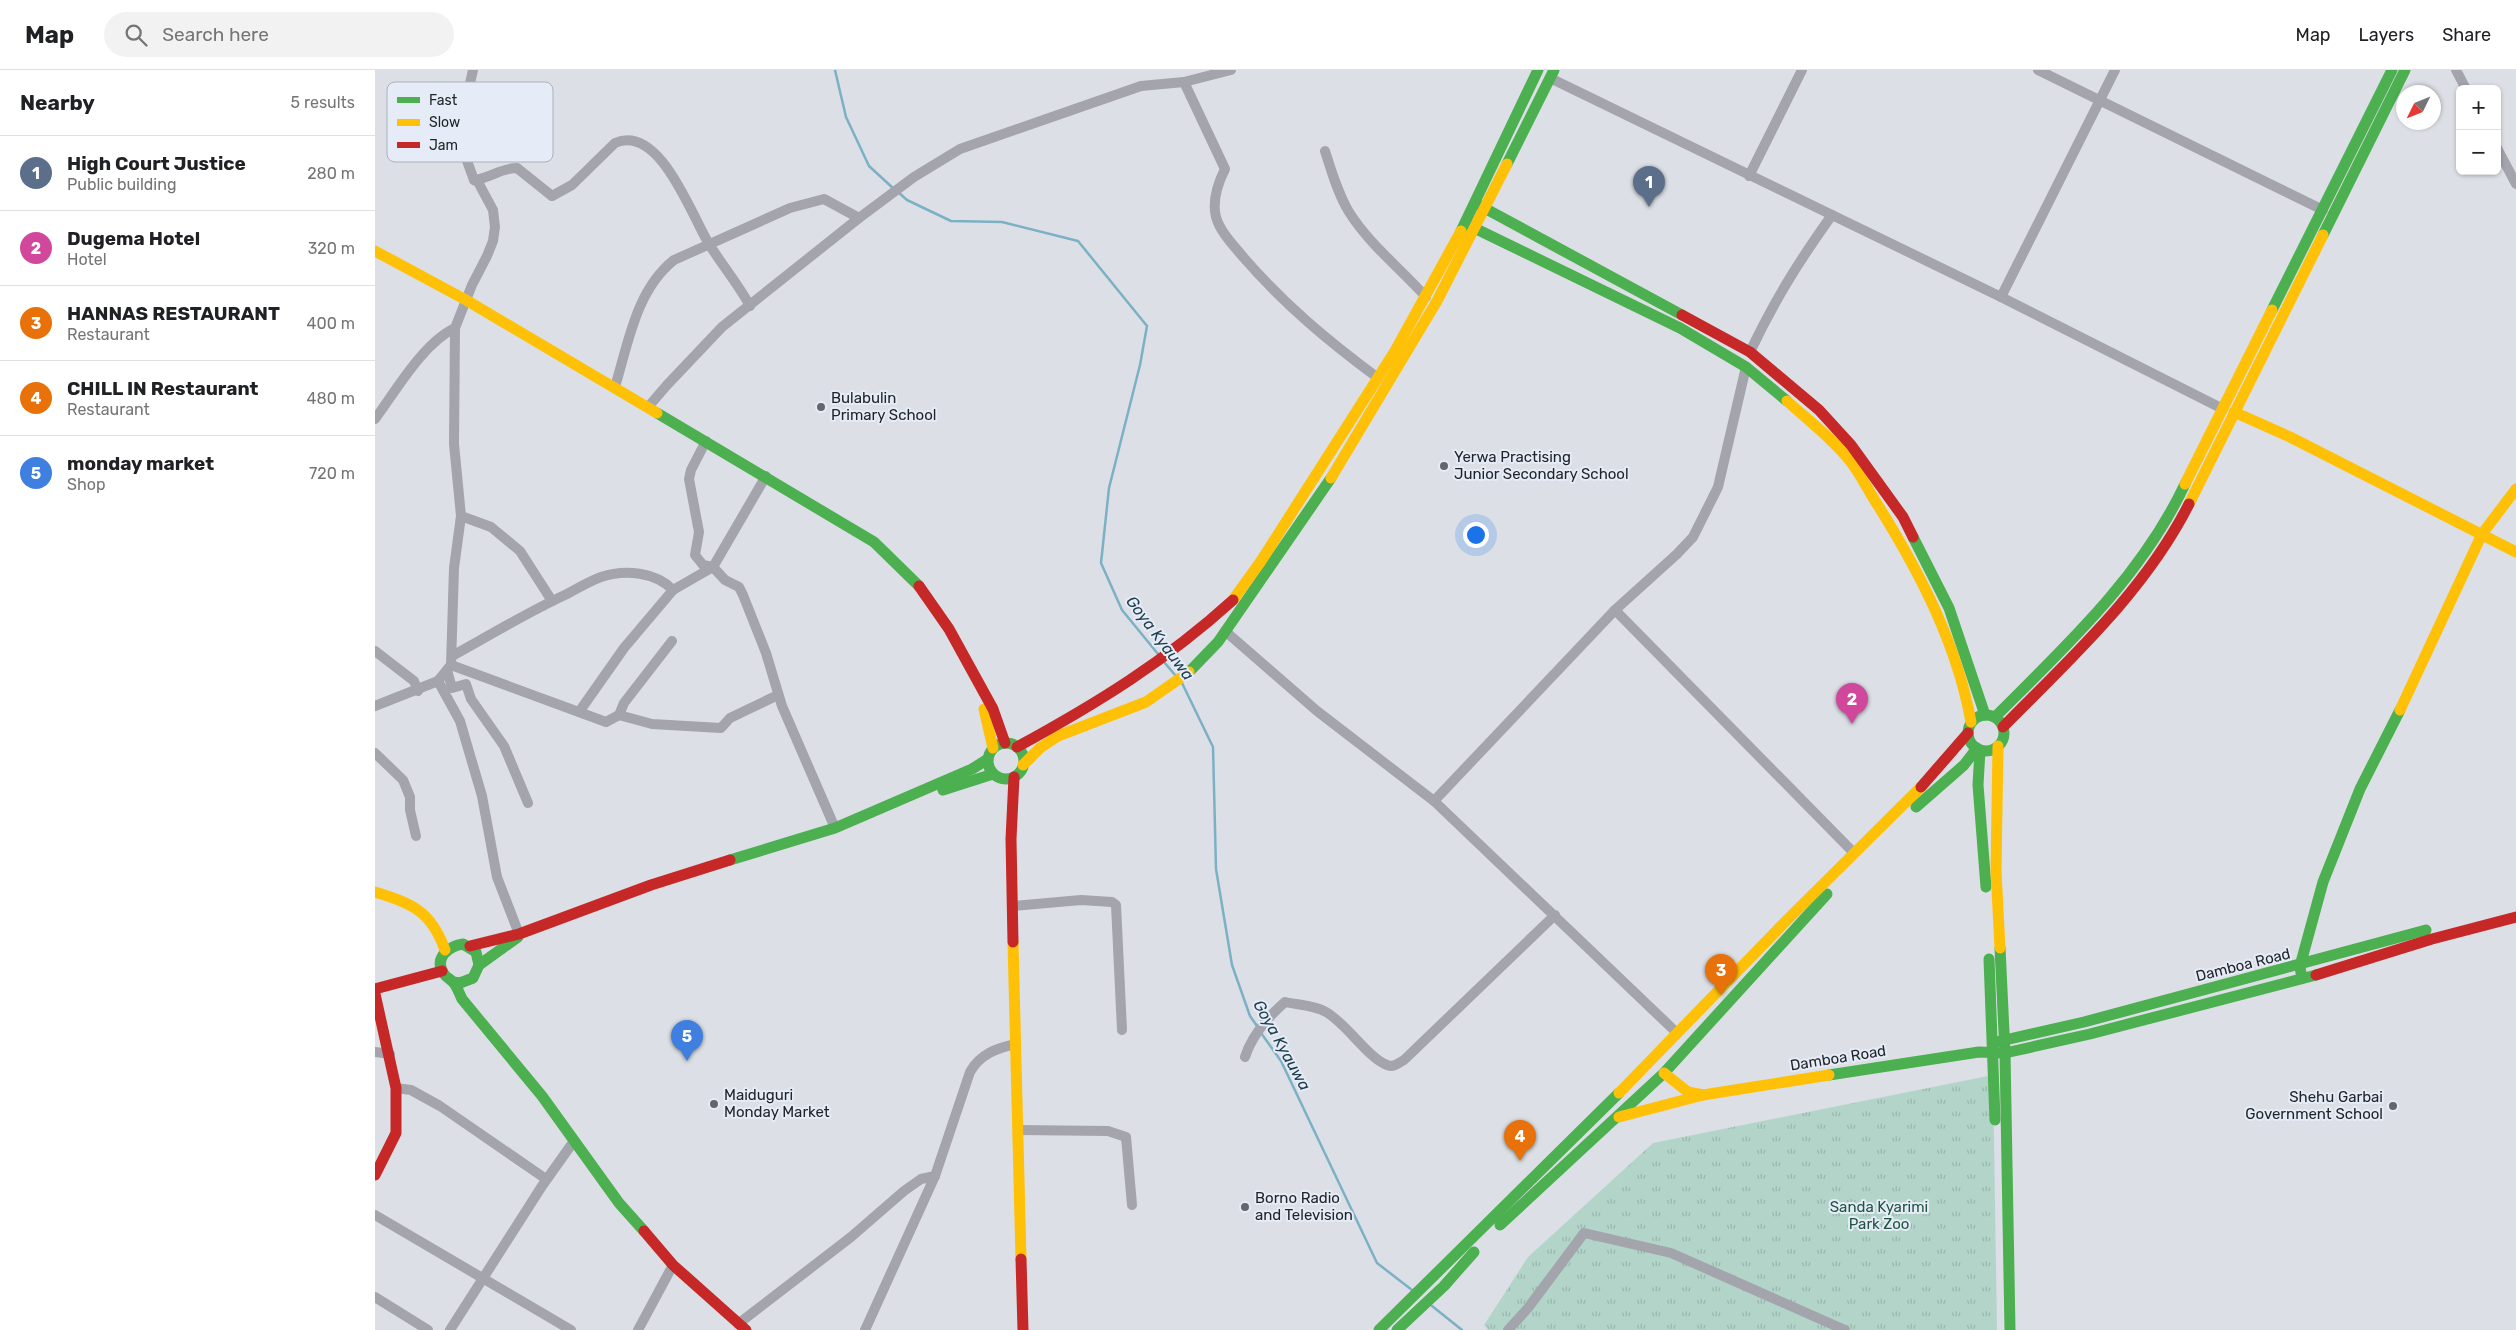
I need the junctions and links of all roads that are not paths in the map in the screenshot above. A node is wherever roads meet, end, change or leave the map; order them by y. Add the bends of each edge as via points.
1 (1231, 70) edge
2 (1538, 70) edge
3 (1802, 70) edge
4 (2037, 70) edge
5 (2115, 70) edge
6 (2392, 70) edge
7 (2405, 70) edge
8 (2457, 70) edge
9 (1552, 74) edge
10 (1184, 82) junction
11 (2464, 85) edge
12 (2100, 100) junction
13 (1325, 151) dead end
14 (2501, 156) edge
15 (467, 162) edge
16 (1749, 176) junction
17 (474, 180) junction
18 (2516, 184) edge
19 (1479, 205) junction
20 (2323, 210) junction
21 (1832, 215) junction
22 (859, 218) junction
23 (1469, 225) junction
24 (709, 245) junction
25 (375, 250) edge
26 (1426, 297) junction
27 (2001, 297) junction
28 (466, 300) junction
29 (750, 306) junction
30 (455, 328) junction
31 (1751, 352) junction
32 (1746, 367) junction
33 (1378, 378) junction
34 (615, 387) junction
35 (648, 407) junction
36 (2221, 408) junction
37 (2234, 412) junction
38 (375, 419) edge
39 (706, 441) junction
40 (766, 476) junction
41 (2516, 489) edge
42 (461, 516) junction
43 (2482, 534) junction
44 (2516, 552) edge
45 (713, 567) junction
46 (673, 590) junction
47 (552, 601) junction
48 (1615, 610) junction
49 (1225, 631) junction
50 (672, 641) dead end
51 (375, 651) edge
52 (450, 663) junction
53 (973, 676) junction
54 (439, 681) junction
55 (418, 691) junction
56 (778, 694) junction
57 (375, 706) edge
58 (579, 712) junction
59 (619, 715) junction
60 (1990, 716) junction
61 (1969, 727) junction
62 (2003, 727) junction
63 (1005, 743) junction
64 (1998, 746) junction
65 (1017, 747) junction
66 (993, 748) junction
67 (1978, 749) junction
68 (375, 753) edge
69 (988, 759) junction
70 (1023, 766) junction
71 (1954, 774) junction
72 (997, 776) junction
73 (1014, 777) junction
74 (1978, 785) junction
75 (907, 798) junction
76 (1434, 801) junction
77 (528, 803) dead end
78 (835, 828) junction
79 (416, 836) dead end
80 (1011, 839) junction
81 (1854, 853) junction
82 (375, 892) edge
83 (1012, 906) junction
84 (2516, 906) edge
85 (1555, 915) junction
86 (2516, 917) edge
87 (522, 933) junction
88 (470, 946) junction
89 (445, 950) junction
90 (479, 965) junction
91 (2300, 966) junction
92 (442, 971) junction
93 (2302, 978) junction
94 (453, 982) junction
95 (375, 989) edge
96 (375, 994) edge
97 (1122, 1030) dead end
98 (1677, 1033) junction
99 (2004, 1040) junction
100 (1016, 1044) junction
101 (1991, 1049) junction
102 (375, 1052) edge
103 (2005, 1053) junction
104 (390, 1054) junction
105 (1245, 1057) dead end
106 (1664, 1073) junction
107 (396, 1088) junction
108 (1703, 1095) junction
109 (1619, 1117) junction
110 (1018, 1130) junction
111 (574, 1141) junction
112 (375, 1175) edge
113 (935, 1176) junction
114 (546, 1179) junction
115 (1132, 1205) dead end
116 (375, 1215) edge
117 (673, 1265) junction
118 (483, 1279) junction
119 (375, 1297) edge
120 (742, 1327) edge
121 (428, 1330) edge
122 (450, 1330) edge
123 (571, 1330) edge
124 (638, 1330) edge
125 (865, 1330) edge
126 (1023, 1330) edge
127 (1379, 1330) edge
128 (1397, 1330) edge
129 (1508, 1330) edge
130 (1845, 1330) edge
131 (2001, 1330) edge
132 (2010, 1330) edge

1 - 10 street
2 - 19 main road
3 - 16 street
4 - 12 street
5 - 12 street
6 - 20 main road
7 - 37 main road
8 - 11 street
9 - 16 street
9 - 19 main road
10 - 22 street via 1141,86 960,149 914,177
10 - 33 street via 1225,170 1218,184 1216,218 1228,239 1301,318
12 - 20 street
12 - 27 street
13 - 26 street via 1347,209 1355,221
14 - 18 street
15 - 17 street
16 - 21 street
17 - 24 street via 488,178 504,168 517,168 552,196 572,185 615,143 622,140 635,142 653,151 677,180
17 - 28 street via 493,210 495,227 487,256
19 - 23 main road
19 - 31 main road
20 - 36 main road
21 - 27 street
21 - 31 street via 1795,266 1771,307
22 - 24 street via 824,198 790,208
22 - 29 street
23 - 26 main road
23 - 32 main road via 1680,328
23 - 49 main road via 1437,301 1337,468
24 - 29 street
24 - 34 street via 674,260 661,270 635,317
25 - 28 main road
26 - 33 main road
27 - 36 street
28 - 30 street
28 - 34 main road
29 - 35 street via 722,327
30 - 38 street via 432,345
30 - 42 street via 454,444
31 - 60 main road via 1819,410 1851,445 1903,517 1949,608
32 - 48 street via 1712,502 1693,537
32 - 61 main road via 1818,428 1850,461 1873,496 1899,539 1947,634 1966,694
33 - 65 main road via 1233,600 1177,648 1134,678 1089,708
34 - 35 main road
35 - 39 main road
36 - 60 main road via 2175,504 2109,602
37 - 43 main road
37 - 62 main road via 2176,529 2140,580 2111,618
39 - 40 main road
39 - 45 street via 689,478 699,532 695,555 703,564
40 - 45 street
40 - 53 main road via 848,524 896,561 948,627
41 - 43 main road
42 - 47 street via 491,527 519,551
42 - 52 street via 454,568
43 - 44 main road
43 - 91 main road via 2360,789 2323,882
45 - 46 street
45 - 56 street via 725,580 739,587 766,653
46 - 47 street via 652,576 617,574 601,577
46 - 58 street via 624,648
47 - 52 street
48 - 76 street
48 - 81 street
49 - 70 main road via 1194,668 1146,702 1058,736 1040,748
49 - 76 street via 1317,711
50 - 59 street via 624,703
51 - 55 street via 414,681
52 - 54 street
52 - 58 street
52 - 77 street via 452,688 465,684 471,699 504,746
53 - 63 main road via 991,706
53 - 66 main road via 988,720
54 - 55 street
54 - 87 street via 460,721 482,796 497,877
55 - 57 street
56 - 59 street via 730,718 721,728 652,724
56 - 78 street
58 - 59 street via 607,722
60 - 61 main road
60 - 62 main road
61 - 67 main road via 1972,744
61 - 81 main road via 1932,778
62 - 64 main road via 2004,736
63 - 65 main road
63 - 66 main road
64 - 67 main road via 1987,751
64 - 99 main road via 1996,870
65 - 70 main road via 1023,755
66 - 69 main road
67 - 71 main road
67 - 74 main road
68 - 79 street via 403,780 410,797
69 - 72 main road via 989,767
69 - 75 main road
70 - 73 main road
71 - 74 main road via 1963,772 1972,776
71 - 106 main road via 1840,880
72 - 73 main road
72 - 75 main road
72 - 80 main road
73 - 80 main road
74 - 101 main road via 1988,926
75 - 78 main road
76 - 85 street
78 - 87 main road via 651,885
80 - 83 main road
81 - 98 main road
82 - 89 main road via 422,910 439,930
83 - 97 street via 1081,900 1116,905
83 - 100 main road
84 - 91 main road, Damboa Road
85 - 98 street
85 - 105 street via 1404,1060 1393,1066 1387,1066 1325,1011 1285,1002 1271,1014 1248,1045
86 - 93 main road, Damboa Road
87 - 88 main road
87 - 90 main road
88 - 89 main road via 457,944
88 - 90 main road via 476,952
89 - 92 main road via 440,960
90 - 94 main road via 473,978
91 - 93 main road
91 - 99 main road, Damboa Road
92 - 94 main road
92 - 95 main road
93 - 103 main road, Damboa Road
94 - 111 main road via 462,999
96 - 104 main road
98 - 127 main road
99 - 101 main road, Damboa Road
99 - 103 main road
100 - 110 main road
100 - 113 street via 1001,1047 977,1060
101 - 103 main road, Damboa Road
101 - 108 main road, Damboa Road
101 - 131 main road
102 - 104 street
103 - 132 main road
104 - 107 main road
106 - 108 main road, Damboa Road via 1687,1092
106 - 109 main road
107 - 112 main road via 395,1133
107 - 114 street via 411,1090 440,1106
108 - 109 main road, Damboa Road
109 - 128 main road via 1487,1237 1444,1286
110 - 115 street via 1108,1131 1125,1137
110 - 126 main road
111 - 114 street
111 - 117 main road via 619,1203
113 - 120 street via 921,1178 904,1191
113 - 125 street
114 - 118 street
116 - 118 street
117 - 120 main road
117 - 124 street
118 - 122 street
118 - 123 street
119 - 121 street
129 - 130 street via 1584,1233 1671,1253

